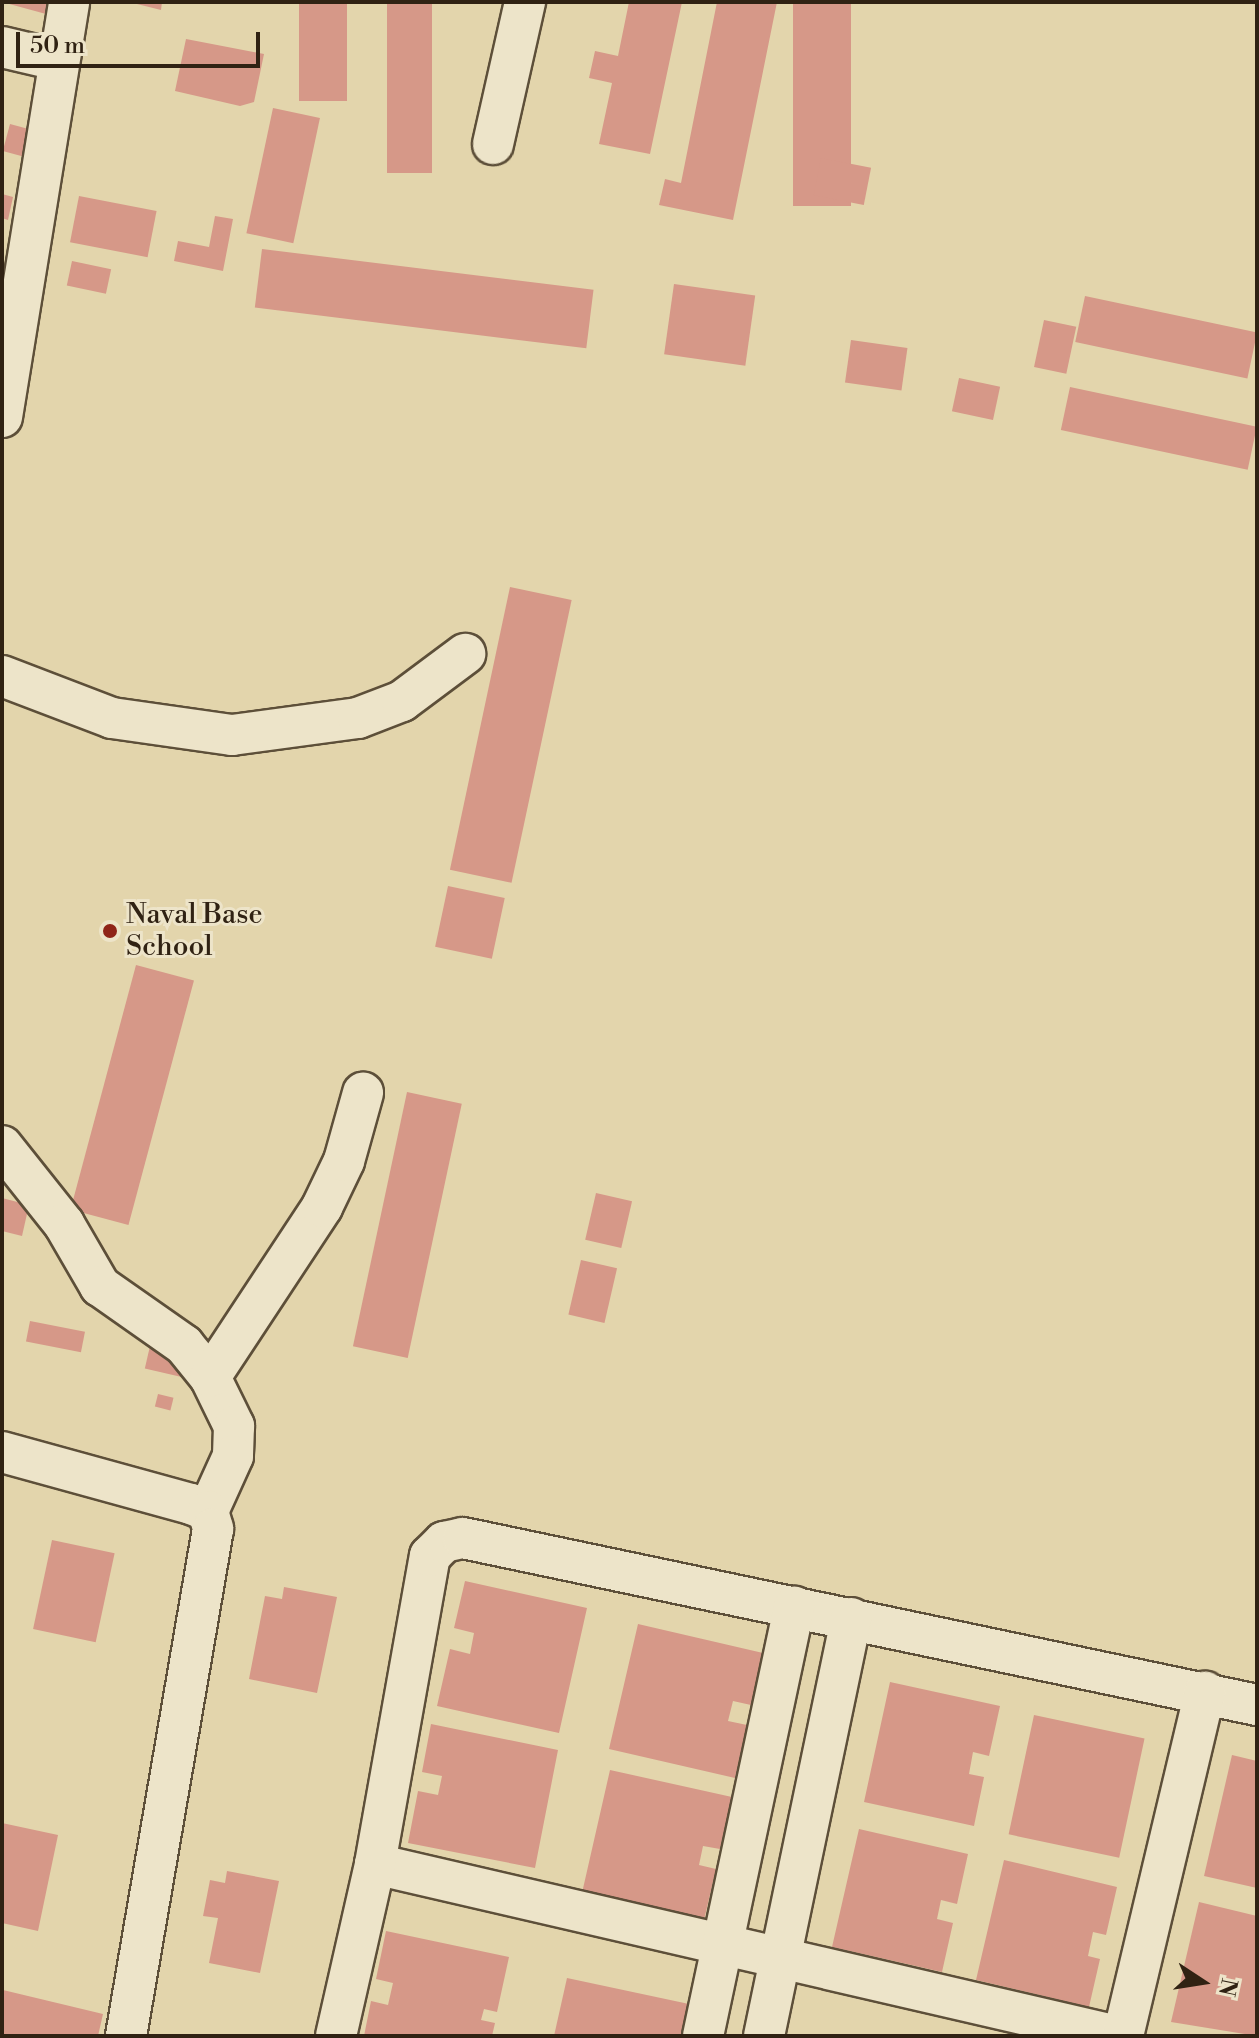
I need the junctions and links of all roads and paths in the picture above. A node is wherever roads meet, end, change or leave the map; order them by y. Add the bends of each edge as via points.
1 (69, 2) edge
2 (525, 2) edge
3 (2, 47) edge
4 (57, 60) junction
5 (493, 144) dead end
6 (9, 339) edge
7 (2, 417) edge
8 (465, 654) dead end
9 (2, 676) edge
10 (363, 1093) dead end
11 (2, 1146) edge
12 (210, 1377) junction
13 (2, 1452) edge
14 (208, 1511) junction
15 (794, 1607) junction
16 (851, 1618) junction
17 (1205, 1692) junction
18 (1257, 1705) edge
19 (375, 1864) junction
20 (723, 1945) junction
21 (780, 1956) junction
22 (126, 2036) edge
23 (336, 2036) edge
24 (703, 2036) edge
25 (764, 2036) edge
26 (1117, 2036) edge
27 (1123, 2036) edge

1 - 4 street
2 - 5 street
3 - 4 street
4 - 6 street
6 - 7 street
8 - 9 street via 402,701 358,718 232,735 112,718 55,701
10 - 12 street via 344,1161 322,1207
11 - 12 street via 64,1224 100,1286 184,1345
12 - 14 street via 234,1426 233,1456
13 - 14 street
14 - 22 street via 213,1529
15 - 16 street
15 - 19 street via 463,1538 444,1542 430,1556
15 - 20 street
16 - 17 street
16 - 21 street
17 - 18 street
17 - 27 street
19 - 20 street
19 - 23 street
20 - 21 street
20 - 24 street
21 - 25 street
21 - 26 street

